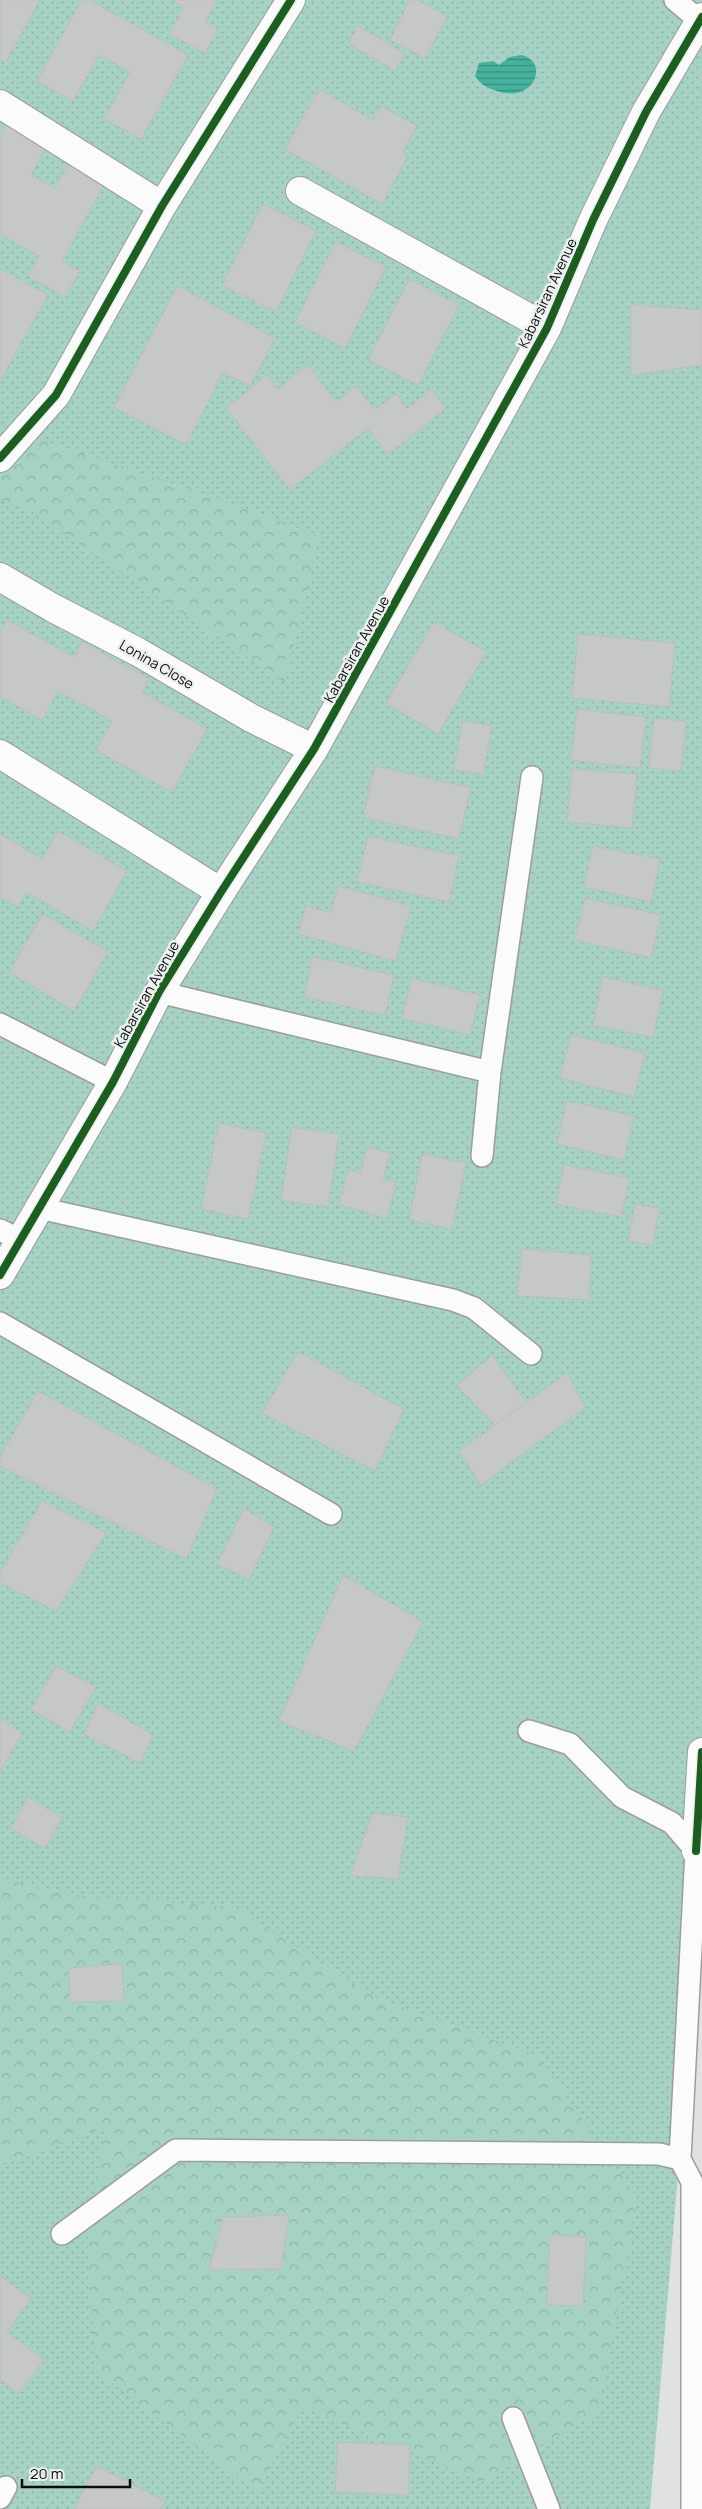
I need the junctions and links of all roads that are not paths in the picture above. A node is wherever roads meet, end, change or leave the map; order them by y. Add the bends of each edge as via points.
1 (291, 0) edge
2 (675, 0) edge
3 (701, 19) edge
4 (0, 104) edge
5 (300, 190) dead end
6 (162, 206) junction
7 (547, 328) junction
8 (3, 448) edge
9 (0, 577) edge
10 (314, 750) junction
11 (0, 754) edge
12 (532, 777) dead end
13 (221, 892) junction
14 (159, 992) junction
15 (0, 1024) edge
16 (490, 1072) junction
17 (112, 1082) junction
18 (482, 1156) dead end
19 (39, 1208) junction
20 (10, 1235) edge
21 (0, 1275) edge
22 (0, 1323) edge
23 (530, 1354) dead end
24 (331, 1514) dead end
25 (529, 1731) dead end
26 (702, 1752) edge
27 (696, 1851) junction
28 (680, 2159) junction
29 (62, 2234) dead end
30 (514, 2418) dead end
31 (549, 2509) edge
32 (692, 2509) edge

1 - 6 street
2 - 3 lane
3 - 7 street, Kabarsiran Avenue via 646,112 593,220
4 - 6 street
5 - 7 street
6 - 8 street via 56,394
7 - 10 street, Kabarsiran Avenue
9 - 10 street, Lonina Close
10 - 13 street, Kabarsiran Avenue
11 - 13 street
12 - 16 lane
13 - 14 street, Kabarsiran Avenue
14 - 16 lane
14 - 17 street, Kabarsiran Avenue
15 - 17 lane
16 - 18 lane
17 - 19 street, Kabarsiran Avenue
19 - 20 street, Kabarsiran Avenue
19 - 23 lane via 453,1300 474,1308
20 - 21 street, Kabarsiran Avenue
22 - 24 lane
25 - 27 lane via 570,1744 622,1798 672,1824
26 - 27 street
27 - 28 lane
28 - 29 lane via 659,2154 176,2150
28 - 32 lane via 692,2182
30 - 31 lane

